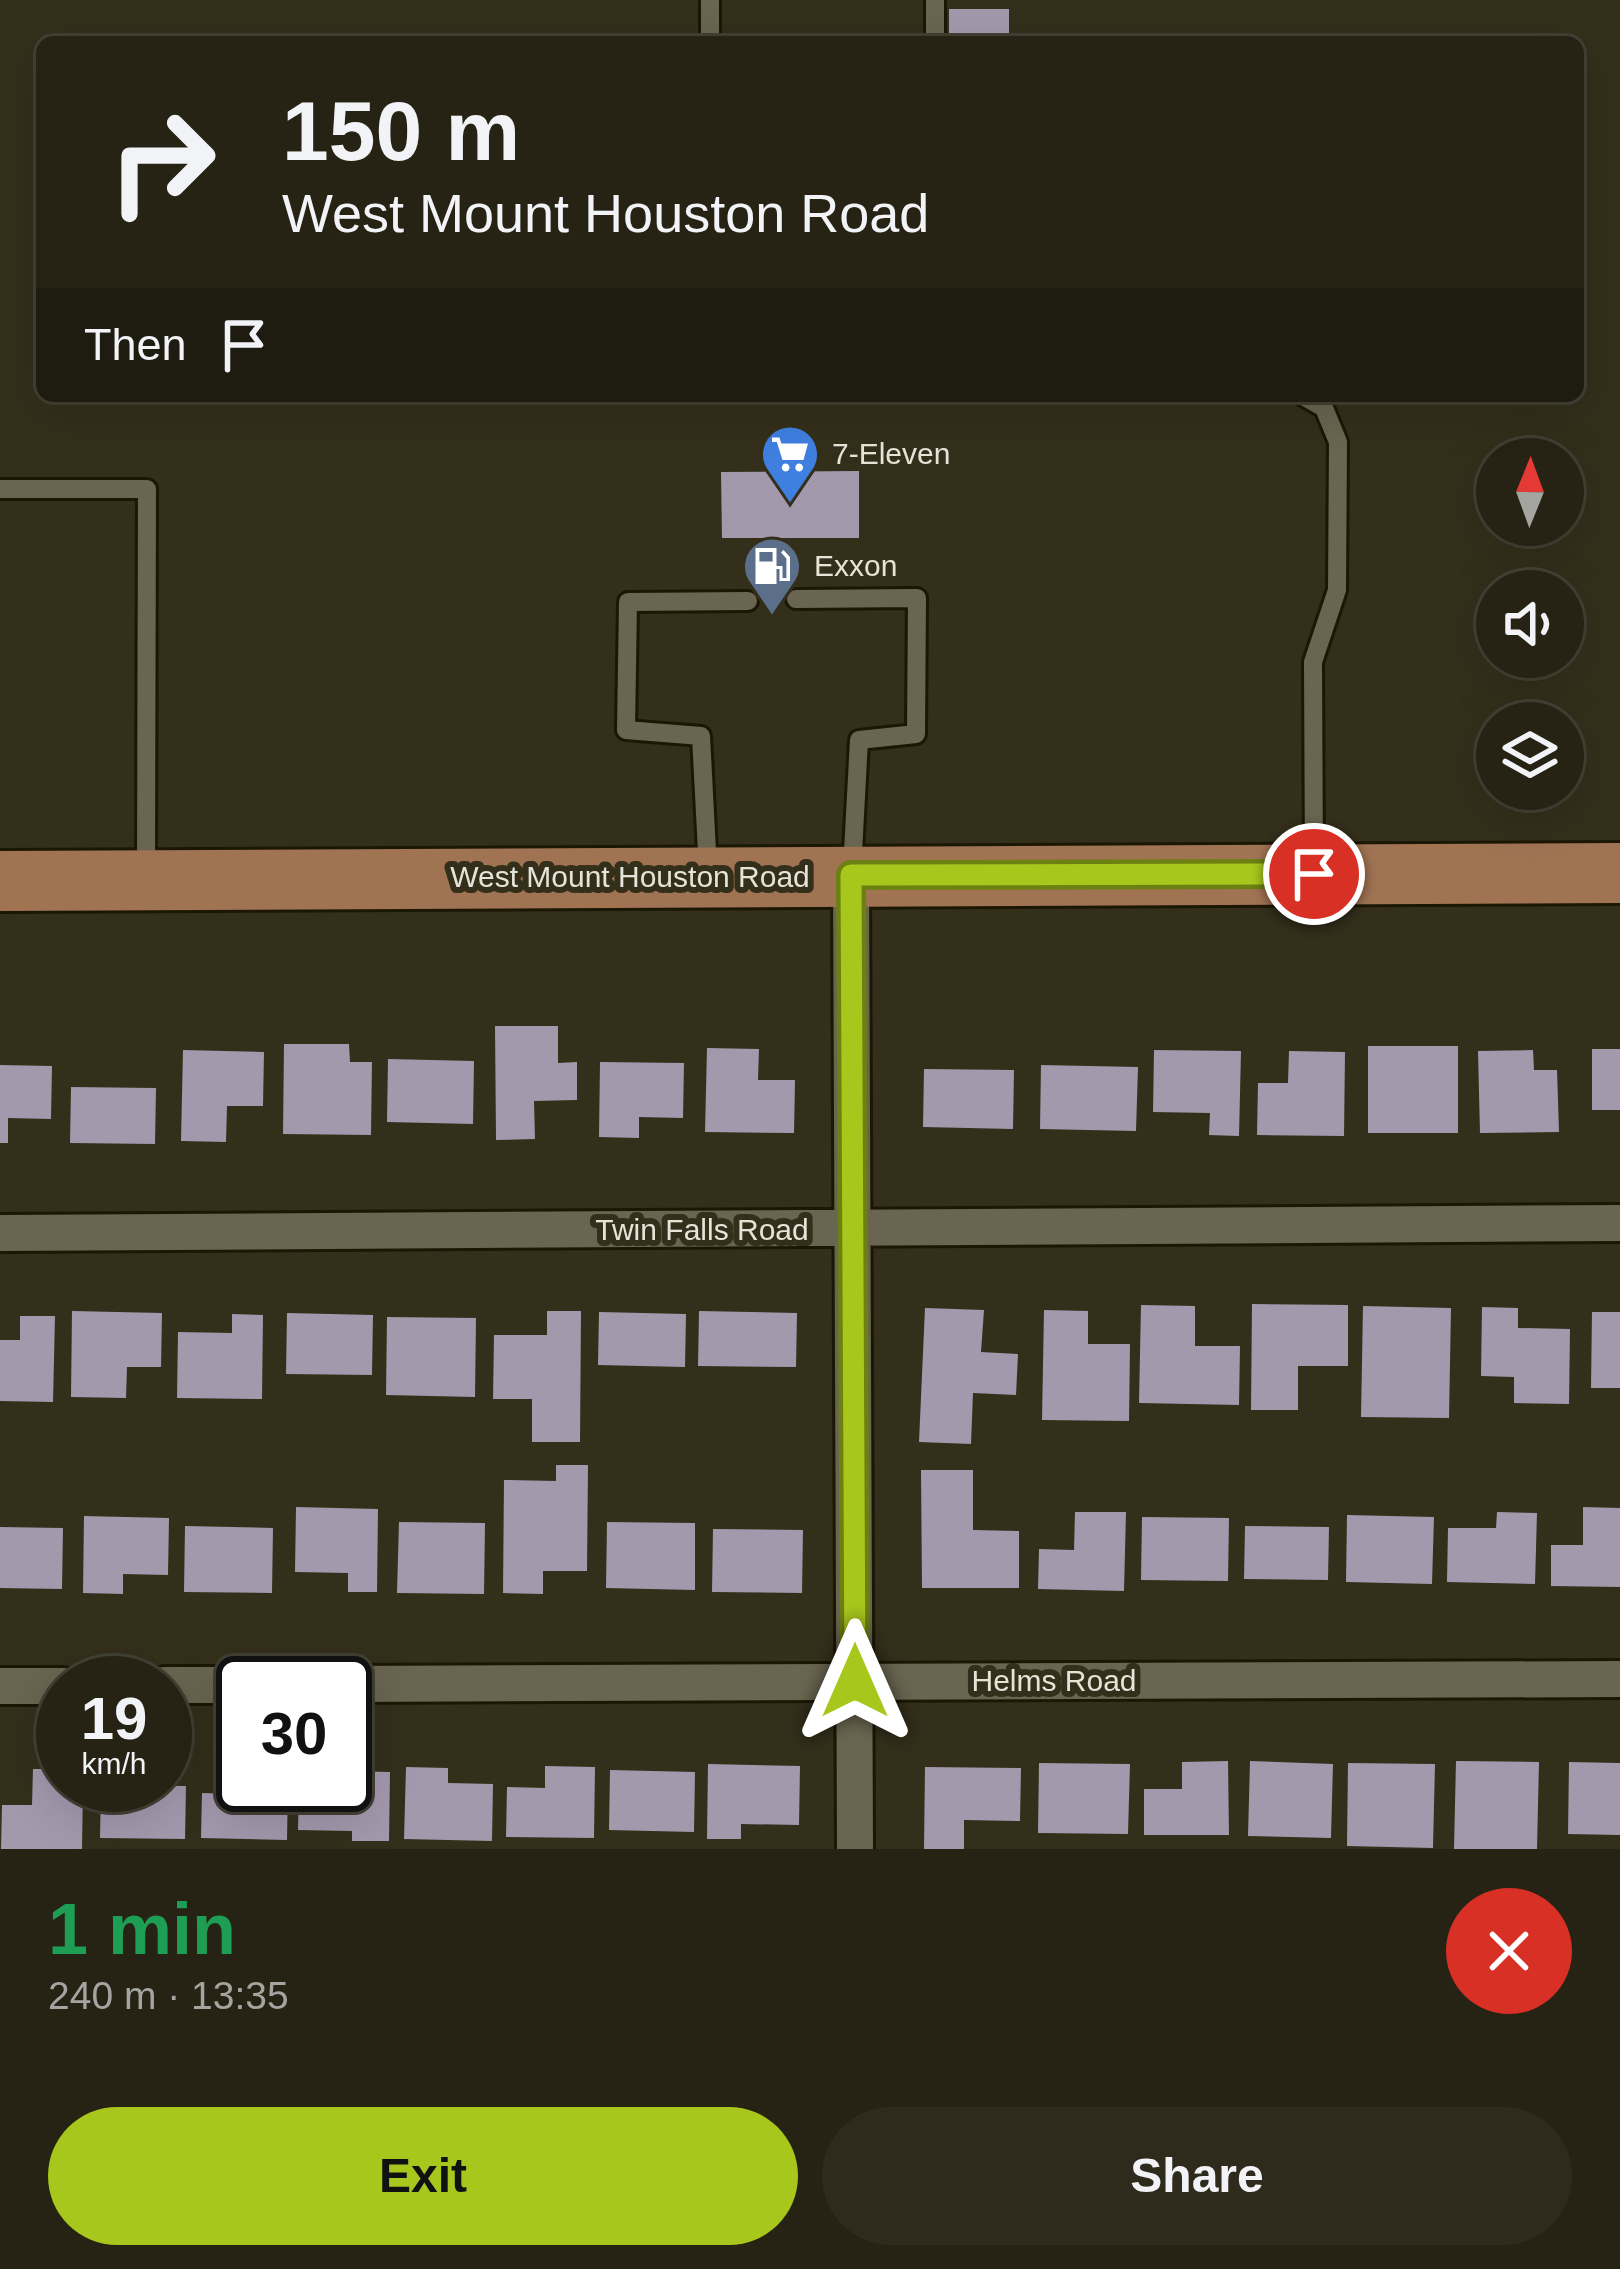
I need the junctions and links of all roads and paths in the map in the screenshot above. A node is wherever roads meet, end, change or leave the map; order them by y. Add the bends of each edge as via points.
1 (710, 0) edge
2 (935, 0) edge
3 (710, 36) edge
4 (935, 36) edge
5 (1314, 402) edge
6 (0, 489) edge
7 (796, 599) dead end
8 (748, 601) dead end
9 (1620, 873) edge
10 (1314, 874) junction
11 (851, 875) junction
12 (709, 876) junction
13 (146, 880) junction
14 (0, 881) edge
15 (1620, 1223) edge
16 (853, 1229) junction
17 (0, 1233) edge
18 (1620, 1679) edge
19 (855, 1681) junction
20 (372, 1684) edge
21 (0, 1686) edge
22 (36, 1686) edge
23 (856, 1849) edge

1 - 3 lane
2 - 4 lane
5 - 10 lane via 1338,442 1336,590 1313,662
6 - 13 lane via 146,489
7 - 11 lane via 917,598 916,734 860,740
8 - 12 lane via 628,602 626,730 701,736
9 - 10 main road, West Mount Houston Road
10 - 11 main road, West Mount Houston Road
11 - 12 main road, West Mount Houston Road
11 - 16 street
12 - 13 main road, West Mount Houston Road
13 - 14 main road, West Mount Houston Road
15 - 16 street, Twin Falls Road
16 - 17 street, Twin Falls Road
16 - 19 street
18 - 19 street, Helms Road
19 - 20 street, Helms Road
19 - 23 street
21 - 22 street

